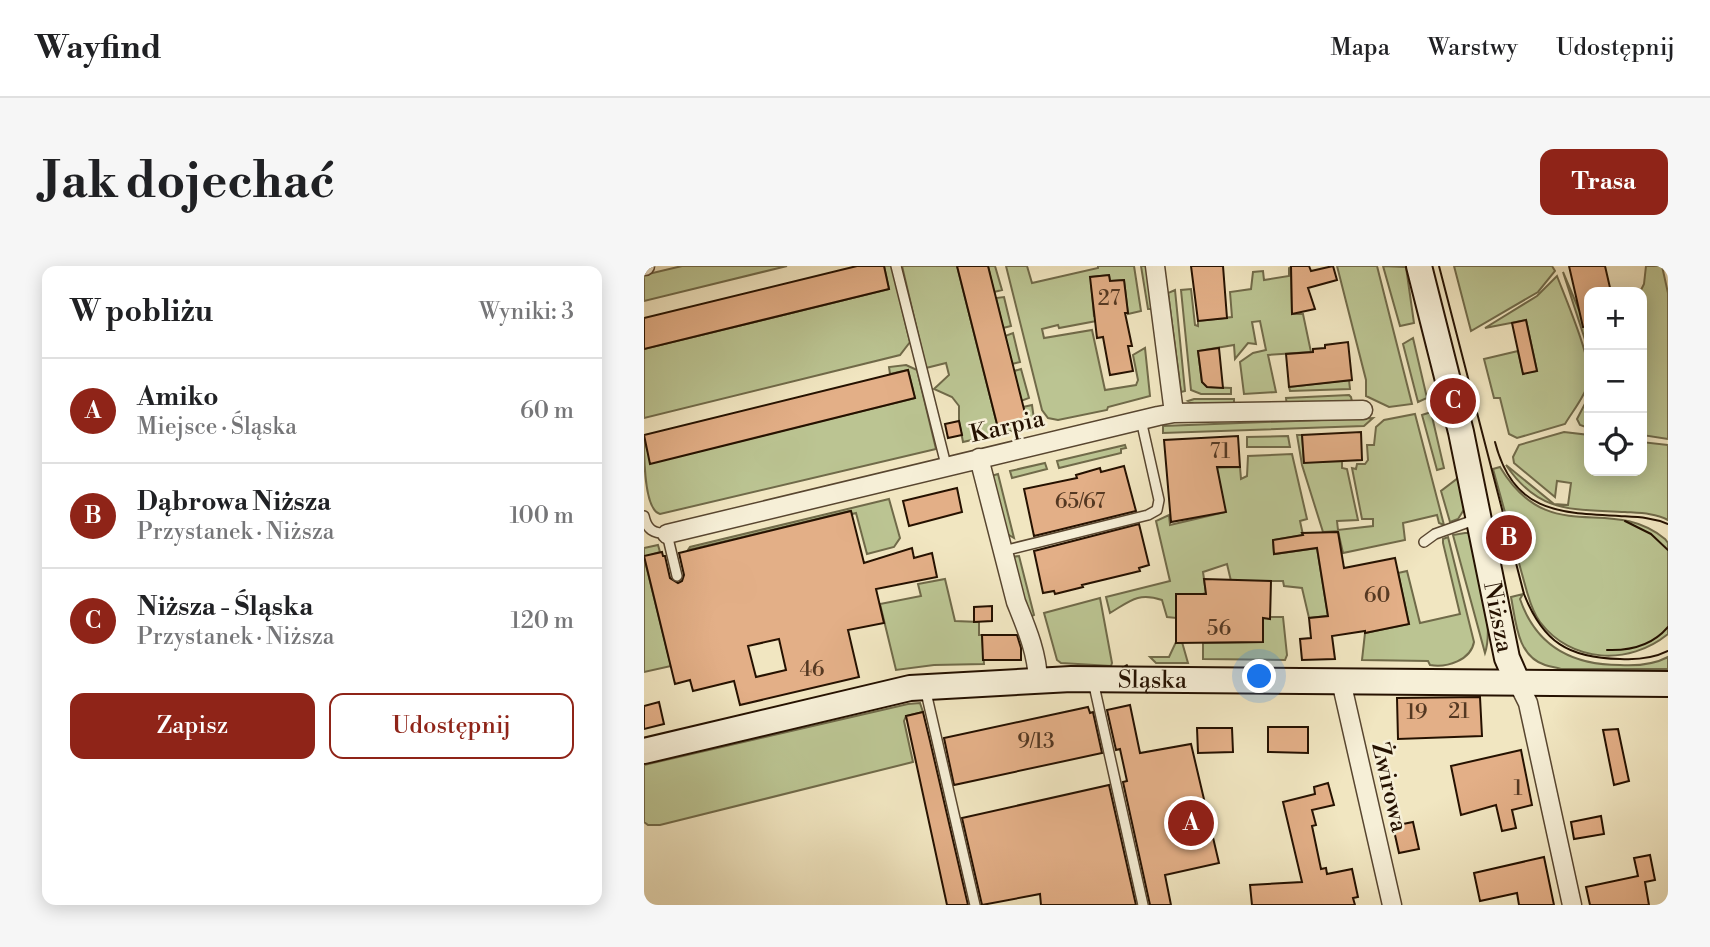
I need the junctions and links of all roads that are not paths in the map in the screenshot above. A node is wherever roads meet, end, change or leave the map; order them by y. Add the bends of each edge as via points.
1 (896, 266) edge
2 (1155, 266) edge
3 (1419, 266) edge
4 (1363, 410) dead end
5 (1174, 413) junction
6 (1141, 420) junction
7 (979, 458) junction
8 (946, 465) junction
9 (644, 516) edge
10 (1478, 518) junction
11 (667, 534) junction
12 (1424, 542) dead end
13 (1003, 551) junction
14 (677, 576) dead end
15 (1092, 679) junction
16 (1038, 680) junction
17 (1341, 681) junction
18 (1517, 681) junction
19 (1668, 684) edge
20 (925, 687) junction
21 (644, 751) edge
22 (975, 905) edge
23 (1143, 905) edge
24 (1392, 905) edge
25 (1572, 905) edge

1 - 8 lane
2 - 5 street
3 - 10 street, Niższa
4 - 5 street, Karpia
5 - 6 street, Karpia
6 - 7 street, Karpia
6 - 13 lane via 1157,510
7 - 8 street, Karpia
7 - 13 street
8 - 11 street, Karpia
9 - 11 lane via 652,531
10 - 12 lane
10 - 18 street, Niższa via 1507,658
11 - 14 lane
13 - 16 street
15 - 16 street, Śląska
15 - 17 street, Śląska
15 - 23 lane
16 - 20 street, Śląska
17 - 18 street, Śląska
17 - 24 street, Żwirowa
18 - 19 street, Śląska
18 - 25 street via 1528,703
20 - 21 street, Śląska
20 - 22 lane

